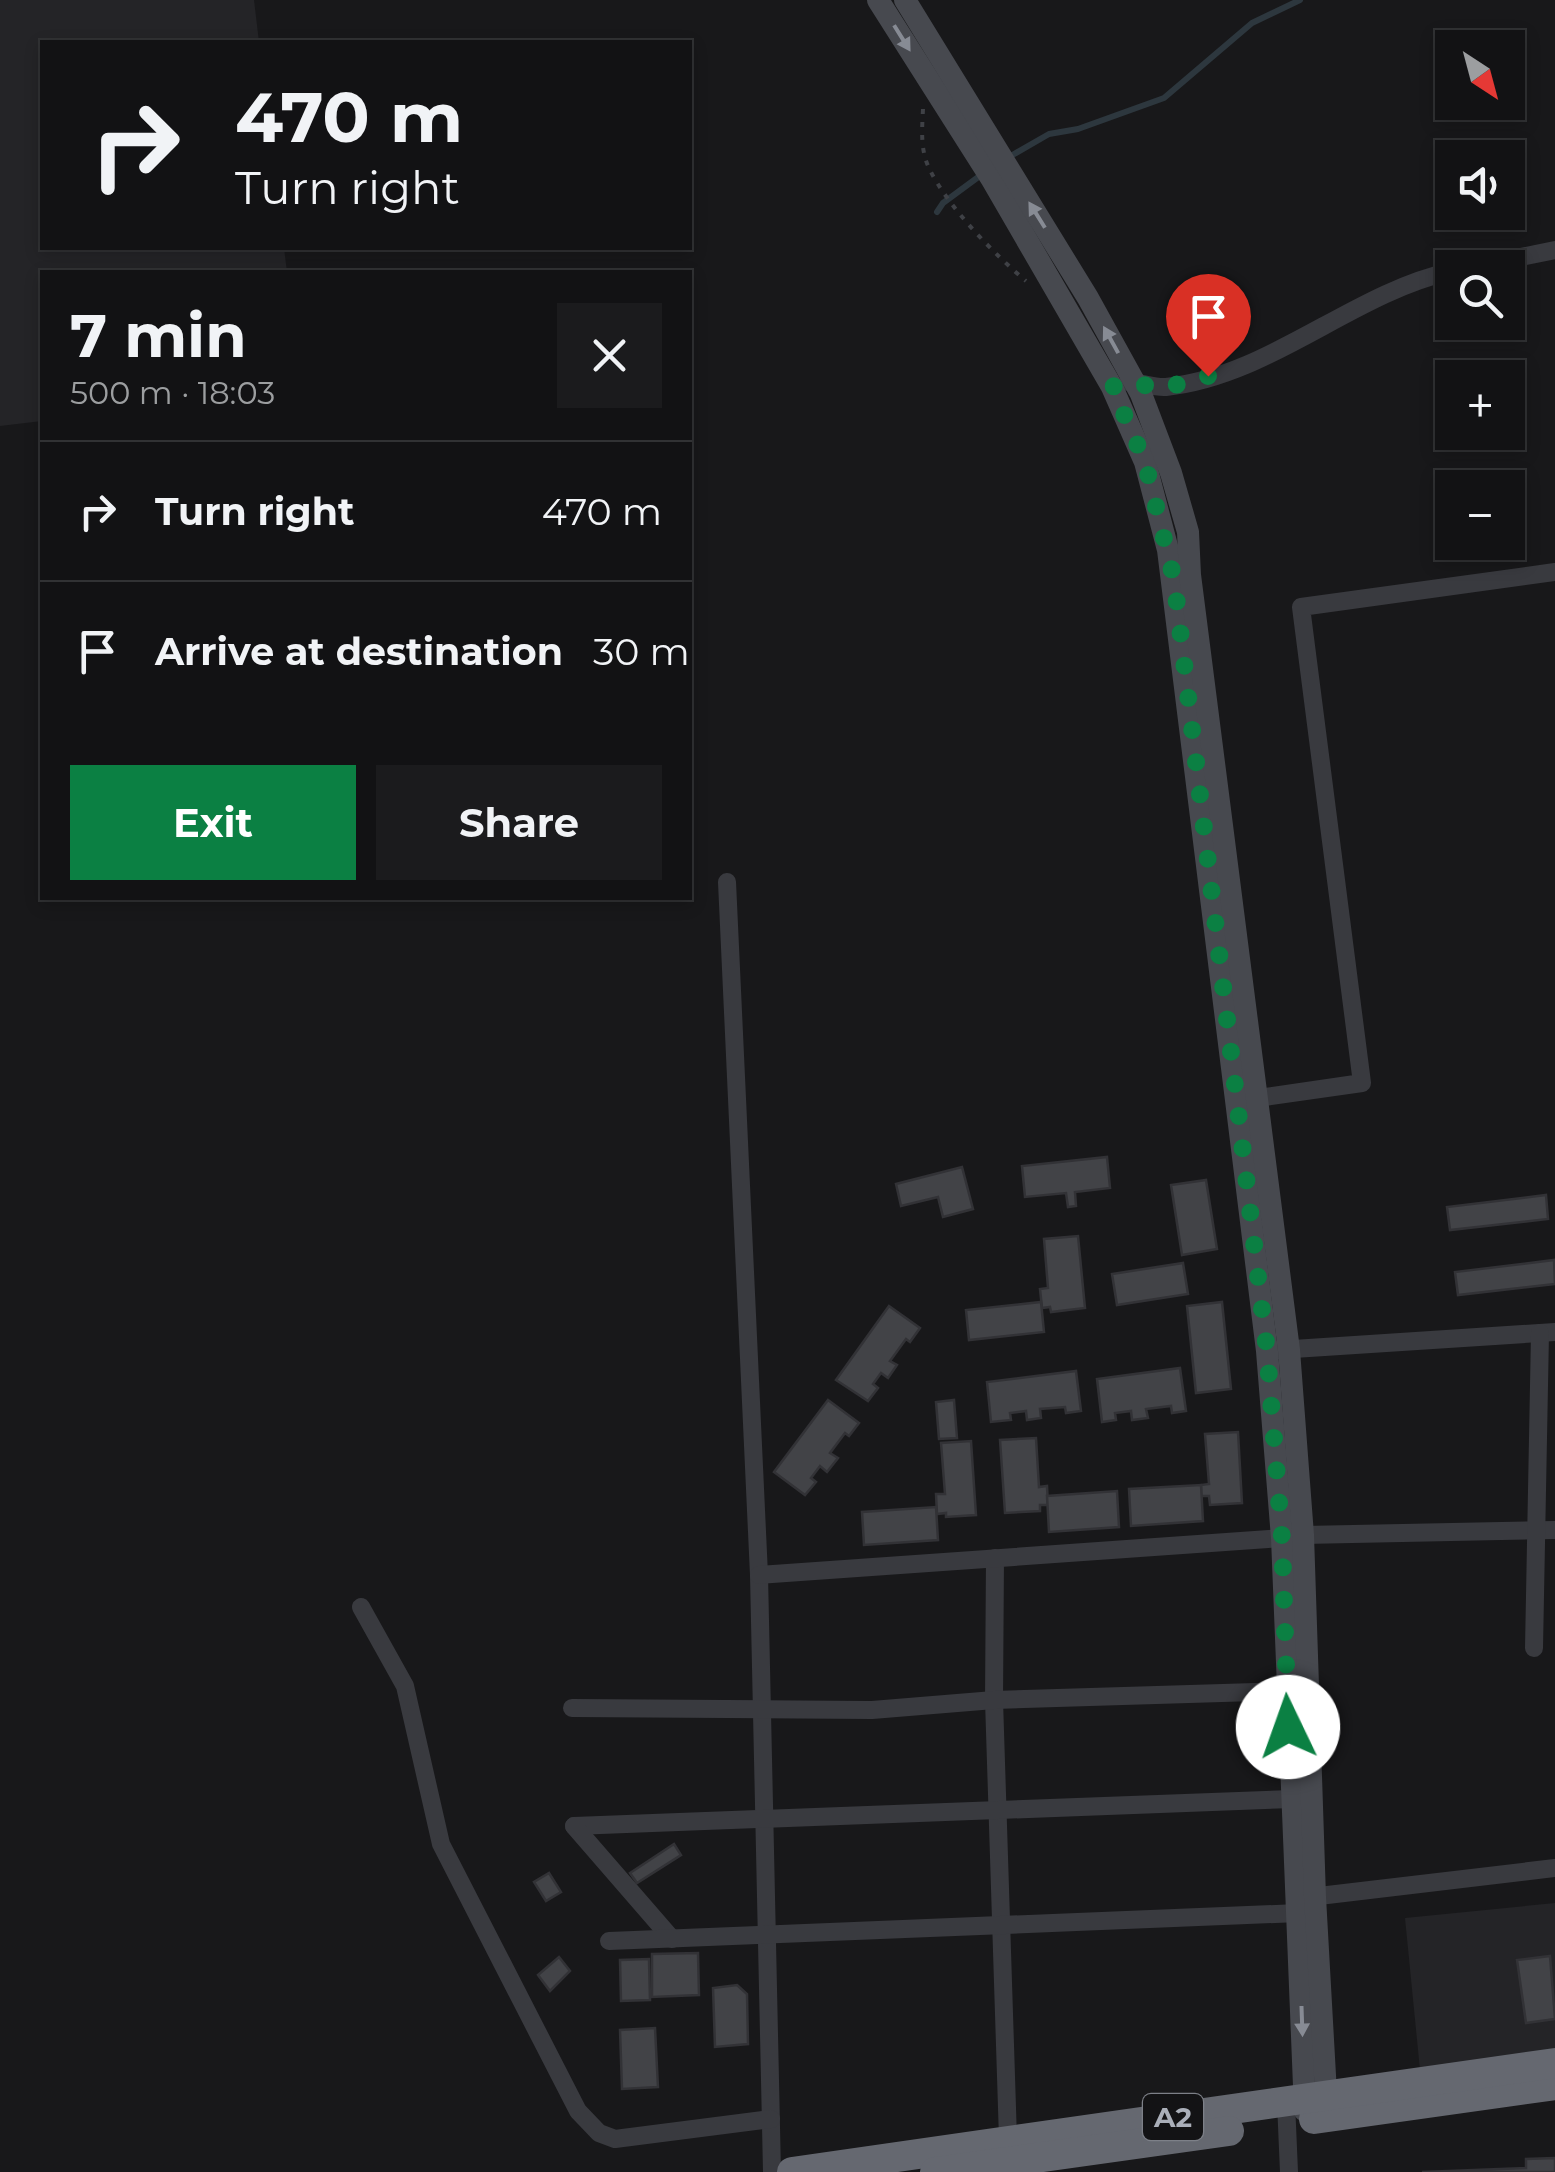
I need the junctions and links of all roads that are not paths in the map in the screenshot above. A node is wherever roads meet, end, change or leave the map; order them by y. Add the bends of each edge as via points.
1 (878, 0) edge
2 (905, 0) edge
3 (1555, 250) edge
4 (1525, 256) edge
5 (1435, 276) edge
6 (1123, 385) junction
7 (1555, 572) edge
8 (727, 882) dead end
9 (1258, 1098) junction
10 (1548, 1332) edge
11 (1278, 1350) junction
12 (1546, 1530) edge
13 (1292, 1536) junction
14 (994, 1558) junction
15 (759, 1574) junction
16 (361, 1608) dead end
17 (1534, 1648) dead end
18 (1286, 1691) junction
19 (994, 1700) junction
20 (572, 1708) dead end
21 (763, 1709) junction
22 (1292, 1798) junction
23 (1000, 1812) junction
24 (764, 1818) junction
25 (1555, 1868) edge
26 (1304, 1903) junction
27 (1003, 1928) junction
28 (767, 1934) junction
29 (672, 1939) junction
30 (609, 1941) dead end
31 (1555, 2063) edge
32 (1555, 2086) edge
33 (1306, 2109) junction
34 (771, 2119) junction
35 (1008, 2140) junction
36 (772, 2172) edge
37 (792, 2172) edge
38 (935, 2172) edge
39 (1289, 2172) edge

1 -> 6 street
6 -> 2 street via 1088,298
3 - 4 street
5 - 6 street via 1386,290 1225,371 1164,388
6 - 9 street via 1156,428 1188,532
6 - 11 street via 1174,579
7 - 9 street via 1301,607 1362,1083
8 - 15 street
9 - 11 street
10 - 11 street
10 - 12 street
11 - 13 street
12 - 13 street
12 - 17 street
13 - 14 street
13 - 18 street
13 - 26 street
14 - 15 street
14 - 19 street
15 - 21 street
16 - 34 street via 405,1686 441,1844 578,2111 615,2138
18 - 19 street
18 - 22 street
19 - 21 street via 872,1710
19 - 23 street
20 - 21 street
21 - 24 street
22 - 23 street
22 - 26 street
23 - 24 street
23 - 27 street
24 - 28 street
24 - 29 street via 574,1826
25 - 26 street
26 - 27 street
26 - 33 street
27 - 28 street
27 - 35 street
28 - 29 street
28 - 34 street
29 - 30 street
31 - 33 highway, A2
32 - 33 highway, A2
33 - 35 highway, A2
33 - 38 highway, A2
33 - 39 street
34 - 36 street
35 - 37 highway, A2

